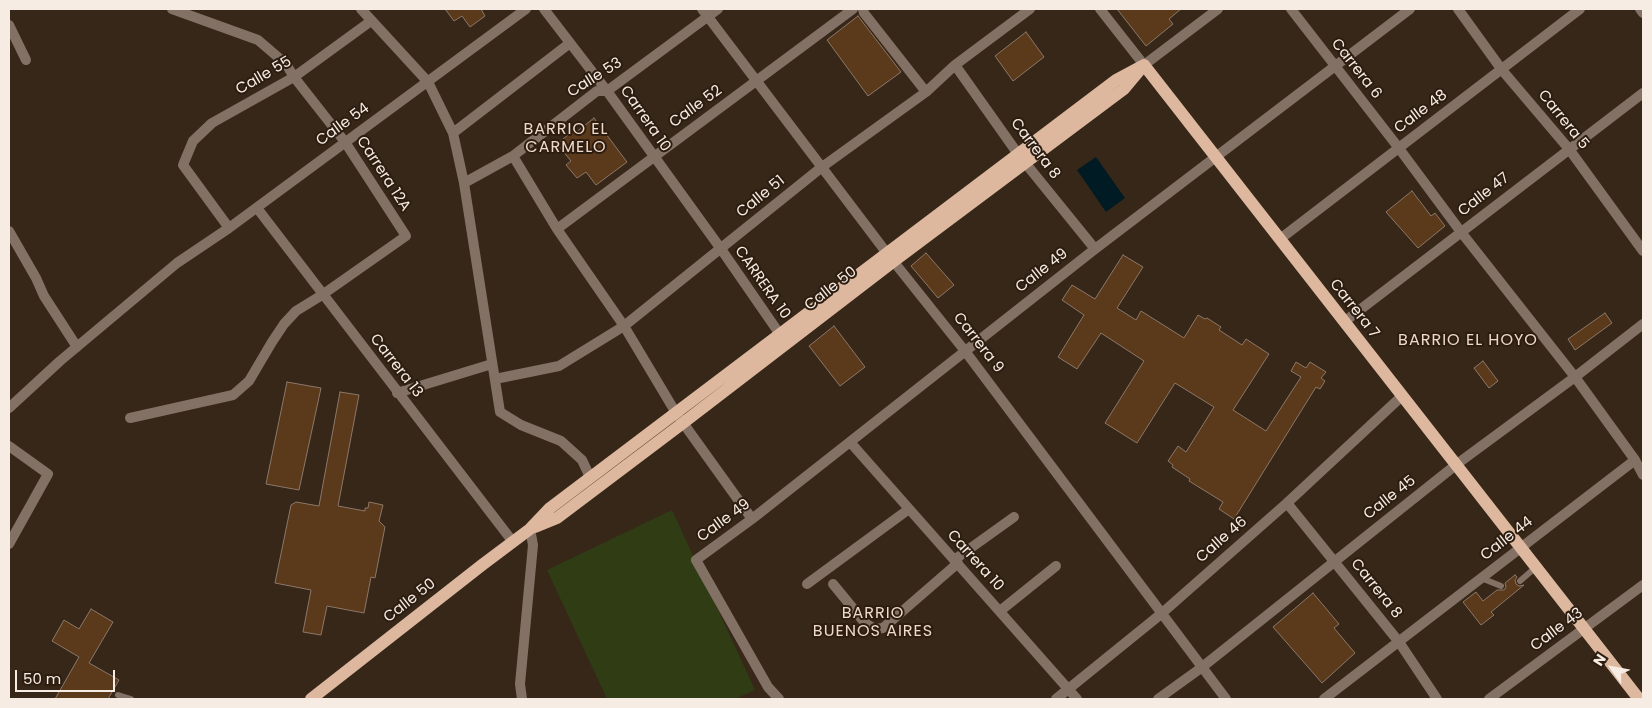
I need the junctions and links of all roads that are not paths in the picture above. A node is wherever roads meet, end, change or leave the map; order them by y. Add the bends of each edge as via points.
1 (172, 9) edge
2 (361, 9) edge
3 (526, 9) edge
4 (544, 9) edge
5 (718, 9) edge
6 (853, 9) edge
7 (863, 9) edge
8 (1030, 9) edge
9 (1100, 9) edge
10 (1218, 9) edge
11 (1290, 9) edge
12 (1410, 9) edge
13 (1458, 9) edge
14 (1580, 9) edge
15 (1640, 9) edge
16 (705, 13) edge
17 (1643, 13) edge
18 (371, 21) junction
19 (9, 25) edge
20 (570, 43) junction
21 (26, 60) dead end
22 (954, 65) junction
23 (1144, 66) junction
24 (1334, 66) junction
25 (1502, 70) junction
26 (294, 77) junction
27 (757, 81) junction
28 (428, 82) junction
29 (607, 91) junction
30 (926, 92) junction
31 (1643, 93) edge
32 (453, 133) junction
33 (345, 142) junction
34 (1398, 147) junction
35 (1569, 149) junction
36 (513, 156) junction
37 (653, 156) junction
38 (1215, 156) junction
39 (1021, 158) junction
40 (822, 167) junction
41 (464, 183) junction
42 (257, 208) junction
43 (229, 228) junction
44 (557, 228) junction
45 (9, 231) edge
46 (1461, 232) junction
47 (1280, 239) junction
48 (721, 249) junction
49 (1095, 249) junction
50 (1643, 251) edge
51 (890, 257) junction
52 (322, 295) junction
53 (1344, 322) junction
54 (1643, 324) edge
55 (624, 326) junction
56 (779, 333) junction
57 (77, 347) junction
58 (965, 351) junction
59 (492, 364) junction
60 (1575, 377) junction
61 (495, 379) junction
62 (397, 393) junction
63 (1402, 396) junction
64 (9, 408) edge
65 (130, 418) dead end
66 (680, 418) junction
67 (850, 442) junction
68 (9, 446) edge
69 (1634, 460) junction
70 (1457, 464) junction
71 (1643, 476) edge
72 (590, 477) junction
73 (1287, 503) junction
74 (909, 509) junction
75 (1014, 517) dead end
76 (752, 519) junction
77 (530, 529) junction
78 (9, 541) edge
79 (513, 542) junction
80 (1520, 547) junction
81 (1334, 561) junction
82 (956, 562) junction
83 (1056, 566) dead end
84 (1536, 567) junction
85 (1481, 578) junction
86 (1520, 581) dead end
87 (807, 584) dead end
88 (833, 584) dead end
89 (1643, 585) edge
90 (1501, 586) dead end
91 (1000, 611) junction
92 (1161, 614) junction
93 (1583, 628) junction
94 (1400, 642) junction
95 (1201, 668) junction
96 (1069, 689) junction
97 (118, 695) dead end
98 (130, 699) edge
99 (311, 699) edge
100 (522, 699) edge
101 (779, 699) edge
102 (1056, 699) edge
103 (1077, 699) edge
104 (1158, 699) edge
105 (1226, 699) edge
106 (1324, 699) edge
107 (1437, 699) edge
108 (1489, 699) edge
109 (1639, 699) edge

1 - 26 street, Carrera 12A via 258,40 286,64
2 - 18 street
3 - 28 street, Calle 54
4 - 20 street, Carrera 10
5 - 16 street, Calle 53
6 - 27 street, Calle 52
7 - 30 street
8 - 22 street, Calle 51
9 - 23 street, Carrera 7
10 - 23 street, Calle 50
11 - 24 street, Carrera 6
12 - 24 street, Calle 49
13 - 25 street, Carrera 5
14 - 25 street, Calle 48
15 - 17 street
16 - 27 street, Carrera 9
16 - 29 street, Calle 53
18 - 26 street, Calle 55
18 - 28 street
19 - 21 street
20 - 29 street, Carrera 10
20 - 32 street
22 - 30 street, Calle 51
22 - 39 street, Carrera 8
23 - 38 main road, Carrera 7
23 - 39 main road, Calle 50 via 1116,80
24 - 34 street, Carrera 6
24 - 38 street, Calle 49
25 - 34 street, Calle 48
25 - 35 street, Carrera 5
26 - 33 street, Carrera 12A
26 - 43 street, Calle 55 via 212,123 192,141 183,165
27 - 37 street, Calle 52
27 - 40 street, Carrera 9
28 - 32 street
28 - 33 street, Calle 54
29 - 36 street, Calle 53 via 597,91
29 - 37 street, Carrera 10
30 - 40 street, Calle 51
31 - 35 street, Calle 47
32 - 41 street
33 - 42 street, Calle 54
33 - 52 street, Carrera 12A via 406,236
34 - 46 street, Carrera 6
34 - 47 street, Calle 48
35 - 46 street, Calle 47
35 - 50 street, Carrera 5
36 - 41 street, Calle 53
36 - 44 street
37 - 44 street, Calle 52
37 - 48 street, Carrera 10
38 - 47 main road, Carrera 7
38 - 49 street, Calle 49
39 - 49 street, Carrera 8
39 - 51 main road, Calle 50
40 - 48 street, Calle 51
40 - 51 street, Carrera 9
41 - 59 street
42 - 43 street, Calle 54
42 - 52 street, Carrera 13
43 - 57 street, Calle 54 via 177,263
44 - 55 street
45 - 57 street via 44,296
46 - 53 street, Calle 47
46 - 60 street, Carrera 6
47 - 53 main road, Carrera 7
48 - 55 street, Calle 51
48 - 56 street, CARRERA 10
49 - 58 street, Calle 49
51 - 56 main road, Calle 50
51 - 58 street, Carrera 9
51 - 66 main road, Calle 50
52 - 62 street, Carrera 13
52 - 65 street via 290,317 249,381 233,394
53 - 63 main road, Carrera 7
54 - 60 street, Calle 45
55 - 61 street, Calle 51 via 559,366
55 - 66 street
56 - 66 main road, Calle 50
57 - 64 street, Calle 54
58 - 67 street, Calle 49
58 - 92 street, Carrera 9
59 - 61 street
59 - 62 street
60 - 69 street, Carrera 6
60 - 70 street, Calle 45
61 - 72 street via 500,412 521,425 561,440 582,460
62 - 79 street, Carrera 13
63 - 70 main road, Carrera 7
63 - 73 street, Calle 46
66 - 72 main road, Calle 50
66 - 76 street
66 - 77 main road, Calle 50 via 557,518
67 - 74 street, Carrera 10
67 - 76 street, Calle 49
68 - 78 street via 48,474
69 - 71 street, Carrera 6
69 - 80 street, Calle 44
70 - 80 main road, Carrera 7
70 - 81 street, Calle 45
72 - 77 main road, Calle 50 via 550,508
73 - 81 street, Carrera 8
73 - 92 street, Calle 46
74 - 82 street, Carrera 10
74 - 87 street
75 - 82 street
76 - 101 street, Calle 49 via 696,560 768,687
77 - 79 main road, Calle 50
77 - 100 street via 533,544 520,684
79 - 99 main road, Calle 50
80 - 84 main road, Carrera 7
80 - 85 street, Calle 44
81 - 94 street, Carrera 8
81 - 95 street, Calle 45
82 - 88 street via 883,628 875,629 865,623
82 - 91 street, Carrera 10
83 - 91 street
84 - 86 lane
84 - 93 main road, Carrera 7
85 - 90 lane
85 - 94 street, Calle 44
89 - 93 street, Calle 43
91 - 96 street, Carrera 10
92 - 95 street, Carrera 9
92 - 96 street, Calle 46
93 - 108 street, Calle 43
93 - 109 main road, Carrera 7
94 - 106 street, Calle 44
94 - 107 street, Carrera 8
95 - 104 street, Calle 45
95 - 105 street, Carrera 9
96 - 102 street, Calle 46
96 - 103 street, Carrera 10
97 - 98 lane

